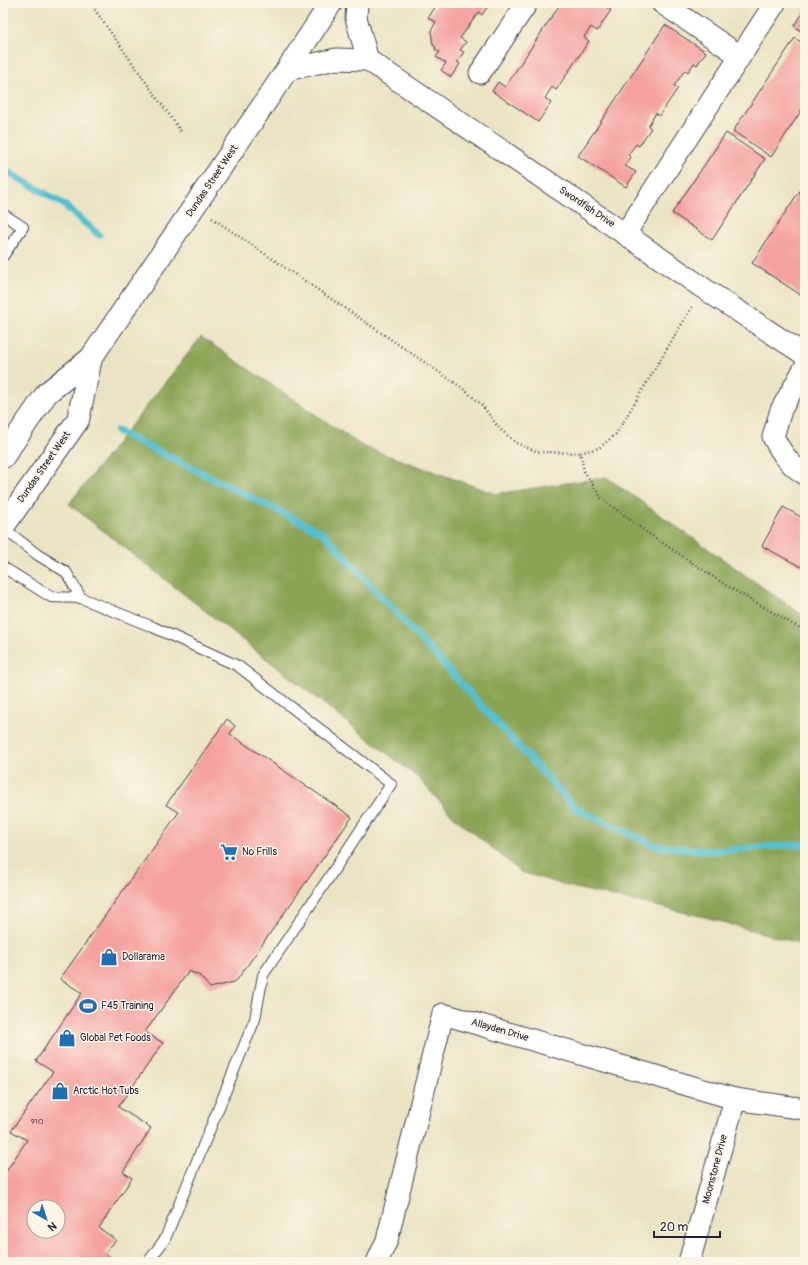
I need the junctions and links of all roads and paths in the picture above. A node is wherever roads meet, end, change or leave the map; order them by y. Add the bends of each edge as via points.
1 (90, 3) edge
2 (331, 3) edge
3 (357, 3) edge
4 (527, 3) edge
5 (662, 3) edge
6 (775, 3) edge
7 (740, 56) junction
8 (368, 60) junction
9 (287, 70) junction
10 (480, 73) dead end
11 (182, 133) dead end
12 (195, 206) junction
13 (3, 214) edge
14 (625, 234) junction
15 (3, 256) edge
16 (703, 288) junction
17 (805, 354) edge
18 (91, 358) junction
19 (805, 367) edge
20 (580, 453) junction
21 (3, 457) edge
22 (805, 474) edge
23 (3, 528) edge
24 (3, 566) edge
25 (81, 598) junction
26 (805, 631) edge
27 (735, 1099) junction
28 (805, 1109) edge
29 (148, 1262) edge
30 (377, 1262) edge
31 (689, 1262) edge

1 - 11 path
2 - 9 main road, Dundas Street West
3 - 8 street via 356,18
4 - 10 street
5 - 7 street
6 - 7 street
7 - 14 street
8 - 9 street via 336,59
8 - 14 street, Swordfish Drive
9 - 12 main road, Dundas Street West
12 - 18 main road, Dundas Street West
12 - 20 path via 461,387 481,404 499,428 516,443 538,452
13 - 15 lane via 23,227
14 - 16 street, Swordfish Drive
16 - 17 street, Swordfish Drive
16 - 20 path via 616,434 598,448
18 - 21 main road, Dundas Street West via 47,392
18 - 23 main road, Dundas Street West via 78,420
19 - 22 street via 780,410 773,437 787,460
20 - 26 path via 584,471 601,498 727,586
23 - 25 lane via 38,555 66,572
24 - 25 lane via 51,597
25 - 29 lane via 153,627 238,666 390,784 263,975 255,1019 165,1239
27 - 28 street, Allayden Drive
27 - 30 street, Allayden Drive via 443,1014 387,1240
27 - 31 street, Moonstone Drive

